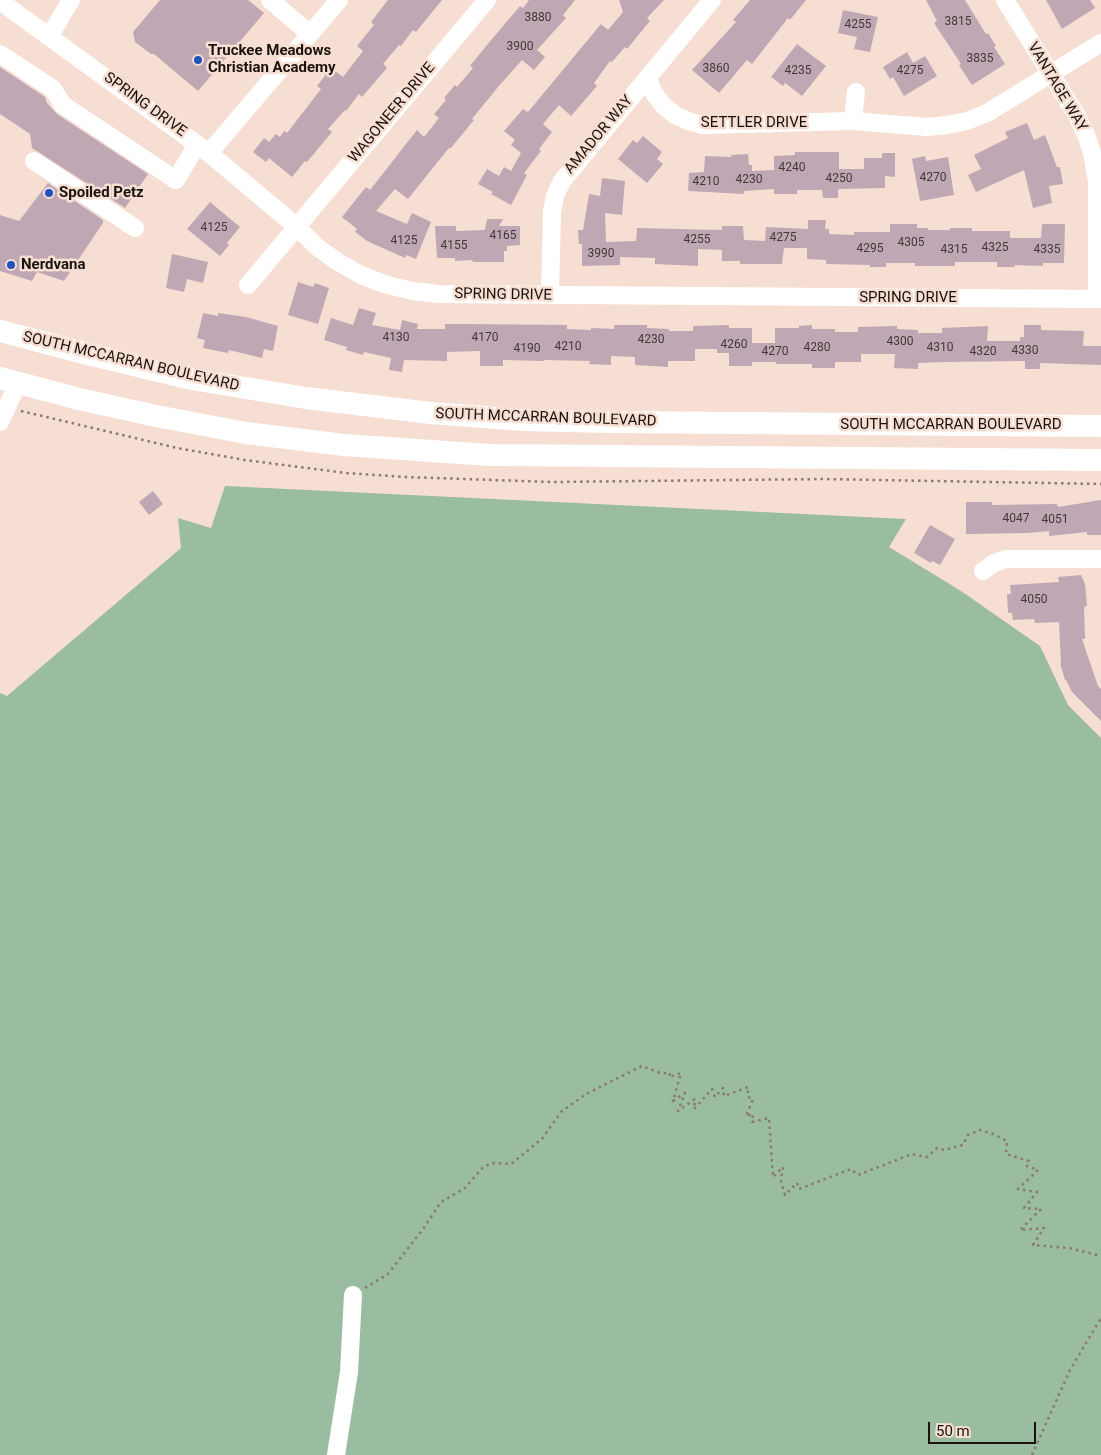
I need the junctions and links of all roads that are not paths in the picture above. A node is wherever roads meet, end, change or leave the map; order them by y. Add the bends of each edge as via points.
1 (71, 0) edge
2 (270, 0) edge
3 (339, 0) edge
4 (488, 0) edge
5 (712, 0) edge
6 (1005, 0) edge
7 (0, 1) edge
8 (310, 34) junction
9 (49, 37) junction
10 (1101, 43) edge
11 (0, 54) edge
12 (1050, 74) junction
13 (647, 78) junction
14 (856, 92) dead end
15 (853, 122) junction
16 (203, 148) junction
17 (34, 160) dead end
18 (297, 227) junction
19 (135, 228) dead end
20 (248, 286) dead end
21 (550, 295) junction
22 (1099, 299) edge
23 (0, 331) edge
24 (9, 380) edge
25 (0, 422) edge
26 (1101, 426) edge
27 (1101, 460) edge
28 (1101, 559) edge
29 (983, 571) dead end
30 (353, 1295) road end
31 (336, 1455) edge

1 - 9 street
2 - 8 street
3 - 8 street
4 - 18 street, WAGONEER DRIVE
5 - 13 street, AMADOR WAY
6 - 12 street, VANTAGE WAY
7 - 9 street, SPRING DRIVE
8 - 16 street
9 - 16 street, SPRING DRIVE
10 - 12 street, SETTLER DRIVE
11 - 16 street via 53,89 63,105 176,180
12 - 15 street, SETTLER DRIVE via 988,112 947,126
12 - 22 street, VANTAGE WAY via 1077,116 1093,157 1098,182
13 - 15 street, SETTLER DRIVE via 664,106 676,115 702,125
13 - 21 street, AMADOR WAY via 570,170 555,196
14 - 15 street
16 - 18 street, SPRING DRIVE
17 - 19 street
18 - 20 street, WAGONEER DRIVE
18 - 21 street, SPRING DRIVE via 338,262 384,284 439,294
21 - 22 street, SPRING DRIVE
23 - 26 main road, SOUTH MCCARRAN BOULEVARD via 192,379 306,398 431,413 611,422
24 - 25 street
24 - 27 main road via 156,416 246,433 344,445 470,454 612,457
28 - 29 street via 1006,559 994,562
30 - 31 street via 349,1372

